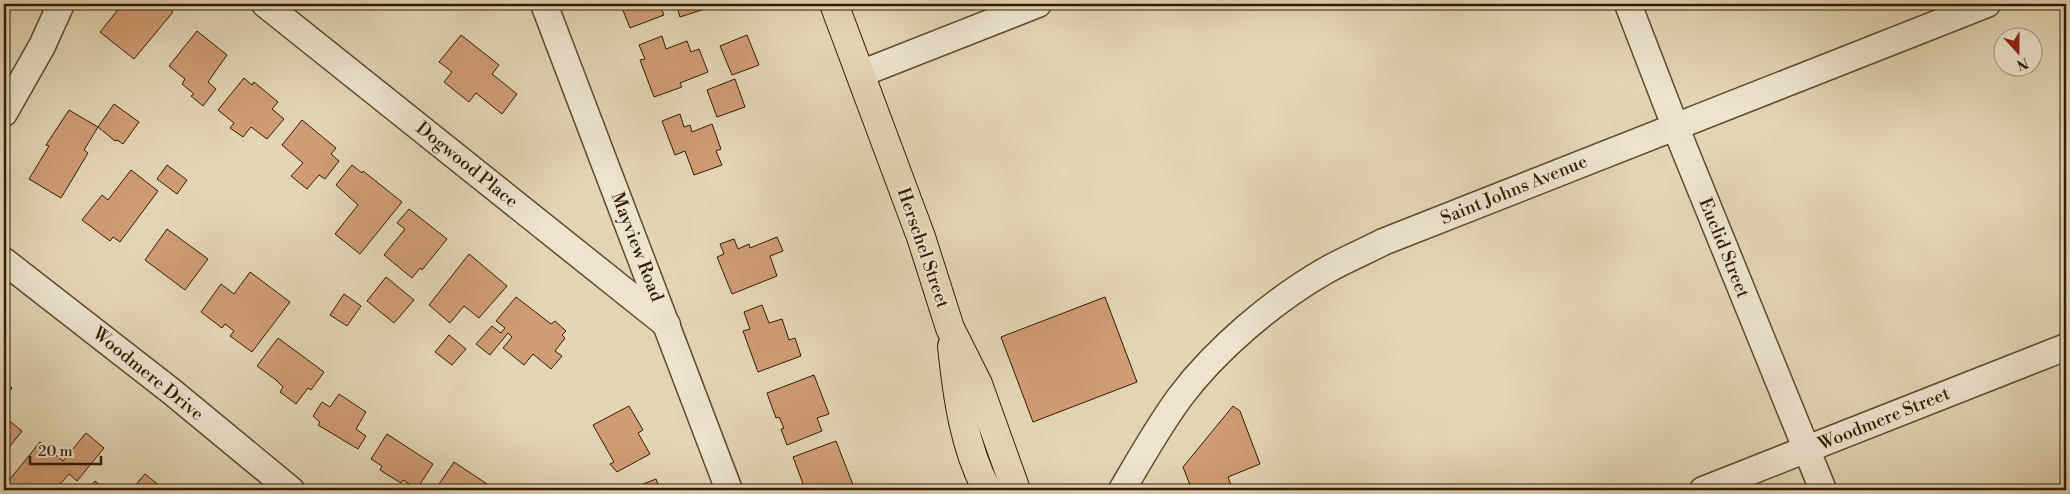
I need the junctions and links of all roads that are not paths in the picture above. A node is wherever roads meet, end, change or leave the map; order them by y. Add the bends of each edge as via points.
1 (61, 4) edge
2 (265, 4) edge
3 (544, 4) edge
4 (834, 4) edge
5 (1038, 4) edge
6 (1628, 4) edge
7 (1987, 4) edge
8 (860, 74) junction
9 (4, 113) edge
10 (1675, 126) junction
11 (4, 261) edge
12 (668, 326) junction
13 (950, 328) junction
14 (2066, 347) edge
15 (1805, 450) junction
16 (291, 490) edge
17 (729, 490) edge
18 (987, 490) edge
19 (1016, 490) edge
20 (1122, 490) edge
21 (1703, 490) edge
22 (1823, 490) edge

1 - 9 street via 42,46
2 - 12 street, Dogwood Place
3 - 12 street, Mayview Road
4 - 8 main road, Herschel Street
5 - 8 street
6 - 10 street, Euclid Street
7 - 10 street, Saint Johns Avenue
8 - 13 main road, Herschel Street via 921,237
10 - 15 street, Euclid Street
10 - 20 street, Saint Johns Avenue via 1383,242 1325,272 1261,316 1211,361 1180,397
11 - 16 street, Woodmere Drive
12 - 17 street, Mayview Road
13 - 18 main road via 956,388 968,440
13 - 19 main road, Herschel Street via 978,384
14 - 15 street, Woodmere Street
15 - 21 street, Woodmere Street
15 - 22 street, Euclid Street

